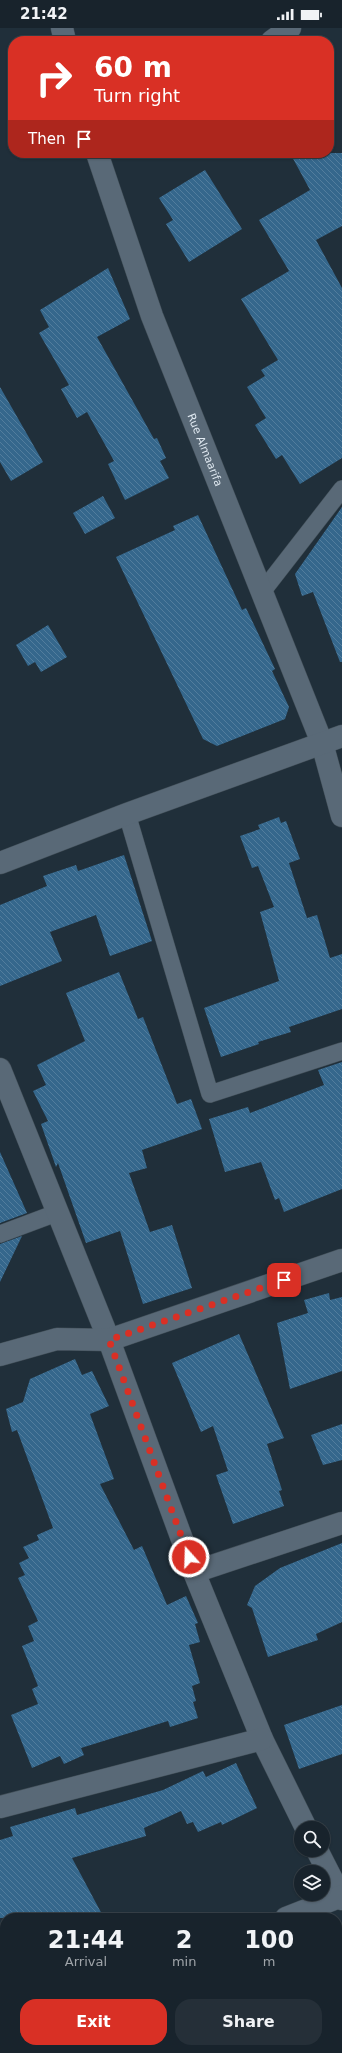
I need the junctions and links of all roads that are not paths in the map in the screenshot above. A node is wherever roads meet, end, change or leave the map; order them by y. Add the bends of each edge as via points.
1 (290, 28) edge
2 (279, 36) edge
3 (104, 158) edge
4 (342, 489) edge
5 (262, 592) junction
6 (332, 740) edge
7 (127, 814) junction
8 (342, 816) edge
9 (0, 863) edge
10 (342, 1051) edge
11 (0, 1069) edge
12 (59, 1212) junction
13 (0, 1234) edge
14 (342, 1260) edge
15 (109, 1340) junction
16 (0, 1355) edge
17 (342, 1522) edge
18 (194, 1572) junction
19 (262, 1739) junction
20 (0, 1807) edge
21 (303, 1821) edge
22 (322, 1857) edge
23 (342, 1897) edge
24 (299, 1913) edge

1 - 2 street
3 - 5 street, Rue Almaarifa via 152,316
4 - 5 lane
5 - 6 street, Rue Almaarifa
6 - 7 street
6 - 8 street, Rue Almaarifa
7 - 9 street
7 - 10 lane via 210,1094
11 - 12 street
12 - 13 lane
12 - 15 street
14 - 15 street
15 - 16 street via 57,1339
15 - 18 street
17 - 18 street
18 - 19 street
19 - 20 street
19 - 21 street
22 - 23 street
23 - 24 street

